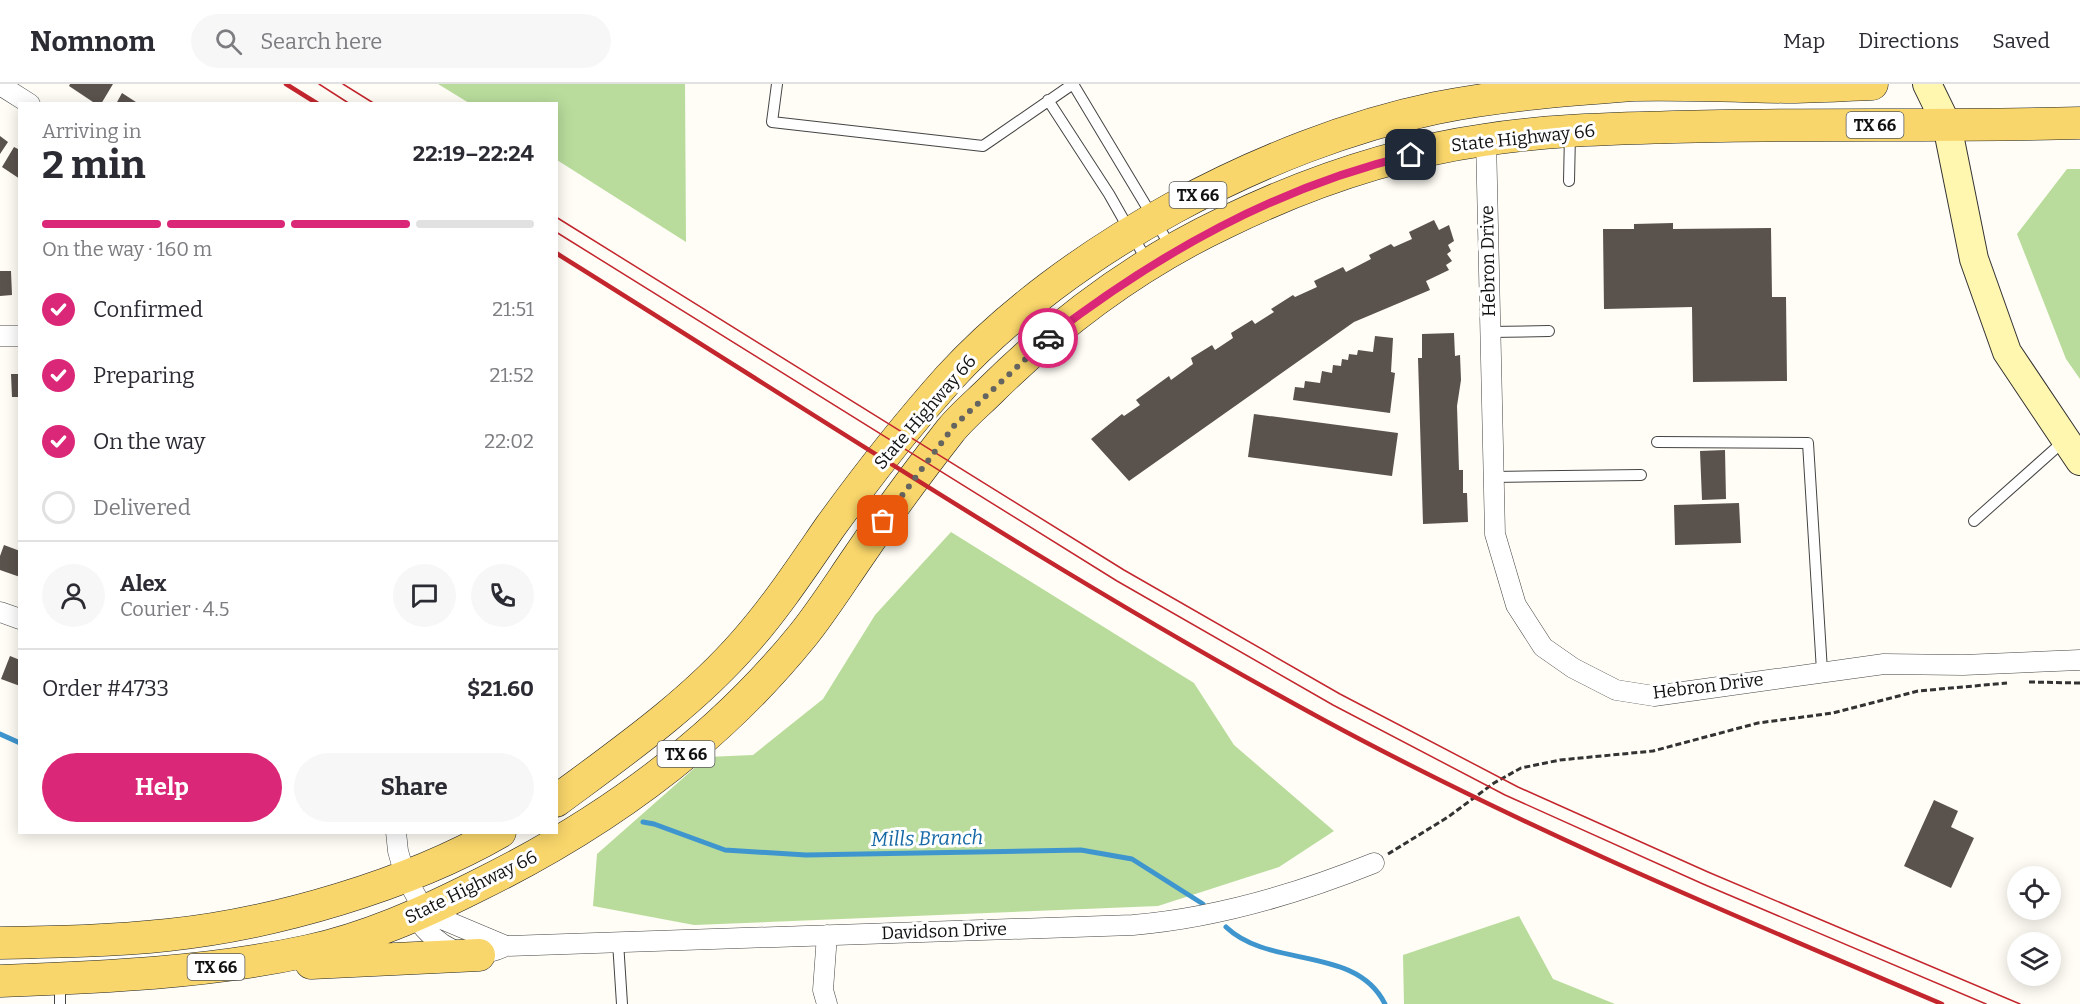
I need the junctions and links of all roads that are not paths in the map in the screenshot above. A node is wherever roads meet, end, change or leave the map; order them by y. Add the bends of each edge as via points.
1 (777, 84) edge
2 (1073, 84) edge
3 (1872, 84) edge
4 (1927, 84) edge
5 (1951, 84) edge
6 (1639, 85) edge
7 (1795, 85) edge
8 (0, 86) edge
9 (1485, 92) edge
10 (1048, 100) junction
11 (27, 102) edge
12 (2080, 123) edge
13 (1947, 125) junction
14 (1570, 130) junction
15 (1486, 139) junction
16 (1353, 170) junction
17 (1569, 181) dead end
18 (1142, 226) junction
19 (1161, 259) junction
20 (1549, 331) dead end
21 (1490, 332) junction
22 (0, 336) edge
23 (18, 336) edge
24 (1658, 442) dead end
25 (2072, 451) edge
26 (1641, 475) dead end
27 (1493, 477) junction
28 (1974, 521) dead end
29 (0, 612) edge
30 (18, 618) edge
31 (2080, 660) edge
32 (1822, 671) junction
33 (558, 800) edge
34 (396, 834) edge
35 (497, 834) edge
36 (1374, 863) road end
37 (405, 876) junction
38 (425, 912) junction
39 (827, 935) junction
40 (618, 942) junction
41 (0, 943) edge
42 (493, 950) junction
43 (199, 969) junction
44 (0, 981) edge
45 (60, 991) edge
46 (622, 1004) edge
47 (827, 1004) edge

1 - 10 lane via 772,122 983,146
2 - 10 lane
2 - 18 lane
3 - 7 main road, State Highway 66 / TX 66
4 - 13 street
5 - 13 street
6 - 7 main road, State Highway 66 / TX 66
6 - 9 main road, State Highway 66 / TX 66
6 - 15 main road via 1595,104 1506,116 1490,124
8 - 11 street
9 - 16 main road via 1485,104 1468,117 1392,145
9 - 18 main road, State Highway 66 / TX 66 via 1326,140 1227,180
10 - 18 lane via 1109,194
12 - 13 main road, State Highway 66 / TX 66
13 - 14 main road, State Highway 66 / TX 66
13 - 25 street via 1974,259 2007,352
14 - 15 main road, State Highway 66 / TX 66
14 - 17 lane
15 - 16 main road, State Highway 66 / TX 66
15 - 21 street, Hebron Drive
16 - 19 main road, State Highway 66 / TX 66 via 1221,224
18 - 19 lane
18 - 19 lane
18 - 33 main road, State Highway 66 / TX 66 via 1018,314 953,375 848,502 746,642 656,726
19 - 38 main road, State Highway 66 / TX 66 via 1110,290 1041,343 954,426 806,631 741,703 680,759 556,845
20 - 21 lane
21 - 27 street, Hebron Drive
22 - 23 street
24 - 32 lane via 1809,443
25 - 28 lane
26 - 27 lane
27 - 32 street, Hebron Drive via 1495,534 1516,605 1544,647 1573,668 1616,690 1654,696
29 - 30 street
31 - 32 street, Hebron Drive via 1884,664
34 - 37 street, Davidson Drive
35 - 37 main road, State Highway 66 / TX 66
36 - 39 street, Davidson Drive via 1267,900 1166,922
37 - 38 street, Davidson Drive
37 - 41 main road, State Highway 66 / TX 66 via 247,923 169,935
38 - 42 street, Davidson Drive
38 - 42 street, Davidson Drive via 424,928 452,951
38 - 43 main road, State Highway 66 / TX 66 via 373,933 313,950
39 - 40 street, Davidson Drive
39 - 47 street via 823,990
40 - 42 street, Davidson Drive
40 - 46 lane
42 - 43 main road
43 - 45 main road, State Highway 66 / TX 66
44 - 45 main road, State Highway 66 / TX 66

